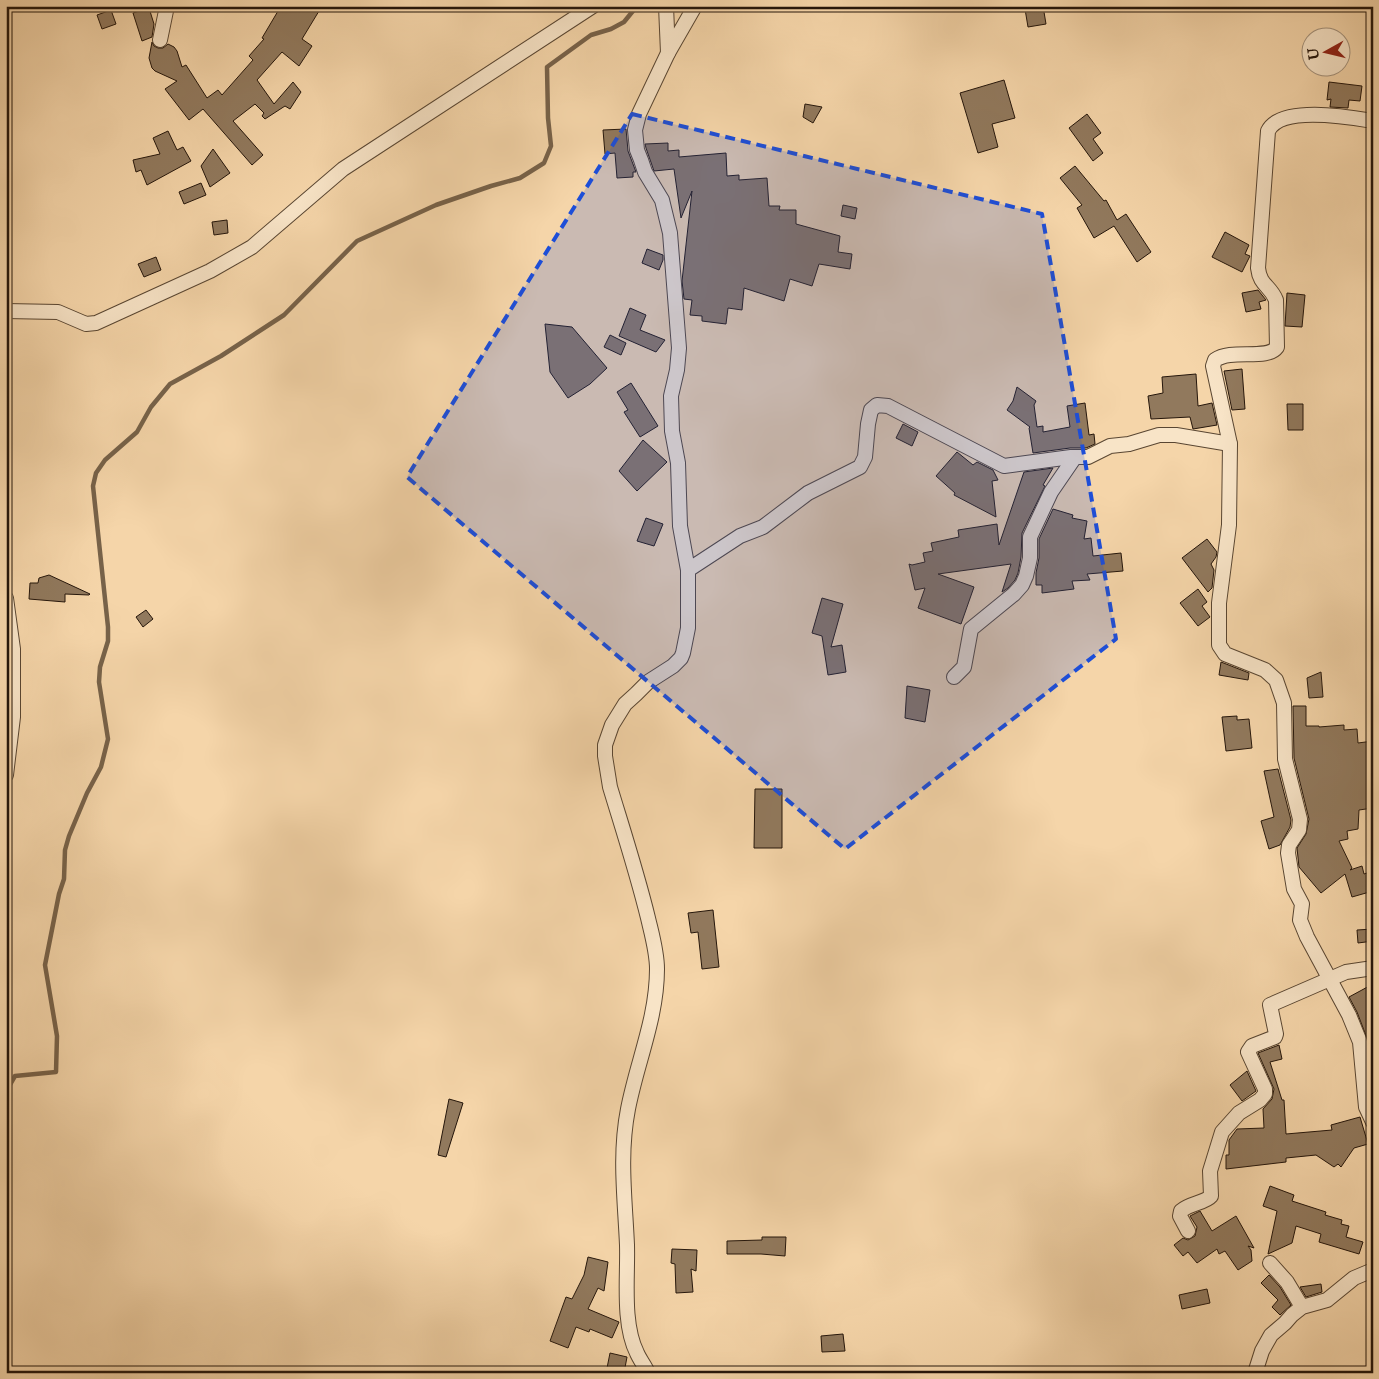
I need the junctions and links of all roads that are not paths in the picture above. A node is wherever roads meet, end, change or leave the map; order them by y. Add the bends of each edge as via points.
1 (167, 6) edge
2 (593, 6) edge
3 (666, 6) edge
4 (695, 6) edge
5 (160, 40) dead end
6 (668, 53) junction
7 (1373, 121) edge
8 (6, 311) edge
9 (1230, 444) junction
10 (1075, 457) junction
11 (688, 570) junction
12 (6, 598) edge
13 (954, 677) dead end
14 (6, 775) edge
15 (1373, 968) edge
16 (1330, 978) junction
17 (1373, 1122) edge
18 (1188, 1231) dead end
19 (1270, 1263) dead end
20 (1373, 1270) edge
21 (1302, 1307) junction
22 (648, 1373) edge
23 (1255, 1373) edge

1 - 5 street
2 - 8 street via 343,169 252,247 210,271 96,323 86,324 58,312
3 - 6 street
4 - 6 street
6 - 11 street via 639,114 635,130 640,160 662,200 670,233 679,338 671,396 672,422 678,463 680,526
7 - 9 street via 1315,114 1282,119 1271,125 1268,131 1258,268 1261,282 1276,300 1277,347 1270,353 1228,354 1218,357 1214,363 1213,371
9 - 10 street via 1159,435 1107,447 1088,457
9 - 16 street via 1229,525 1219,603 1219,645 1225,654 1251,663 1273,676 1282,698 1285,759 1300,819 1299,830 1288,849 1290,872 1302,904 1299,918
10 - 11 street via 1004,466 888,406 877,405 869,415 865,457 860,467 808,493 763,527 740,536
10 - 13 street via 1051,492 1030,537 1030,558 1022,585 973,627 964,667
11 - 22 street via 688,628 684,653 678,662 648,682 625,704 605,745 610,787 640,884 657,967 654,1009 628,1110 622,1161 628,1316 636,1352
12 - 14 street via 13,649 13,707
15 - 16 street
16 - 17 street via 1360,1042 1366,1106
16 - 18 street via 1269,1006 1276,1034 1252,1046 1248,1052 1265,1094 1239,1113 1222,1132 1210,1171 1211,1196 1181,1212
19 - 21 street via 1287,1282
20 - 21 street via 1354,1278 1327,1300
21 - 23 street via 1272,1335 1262,1351

